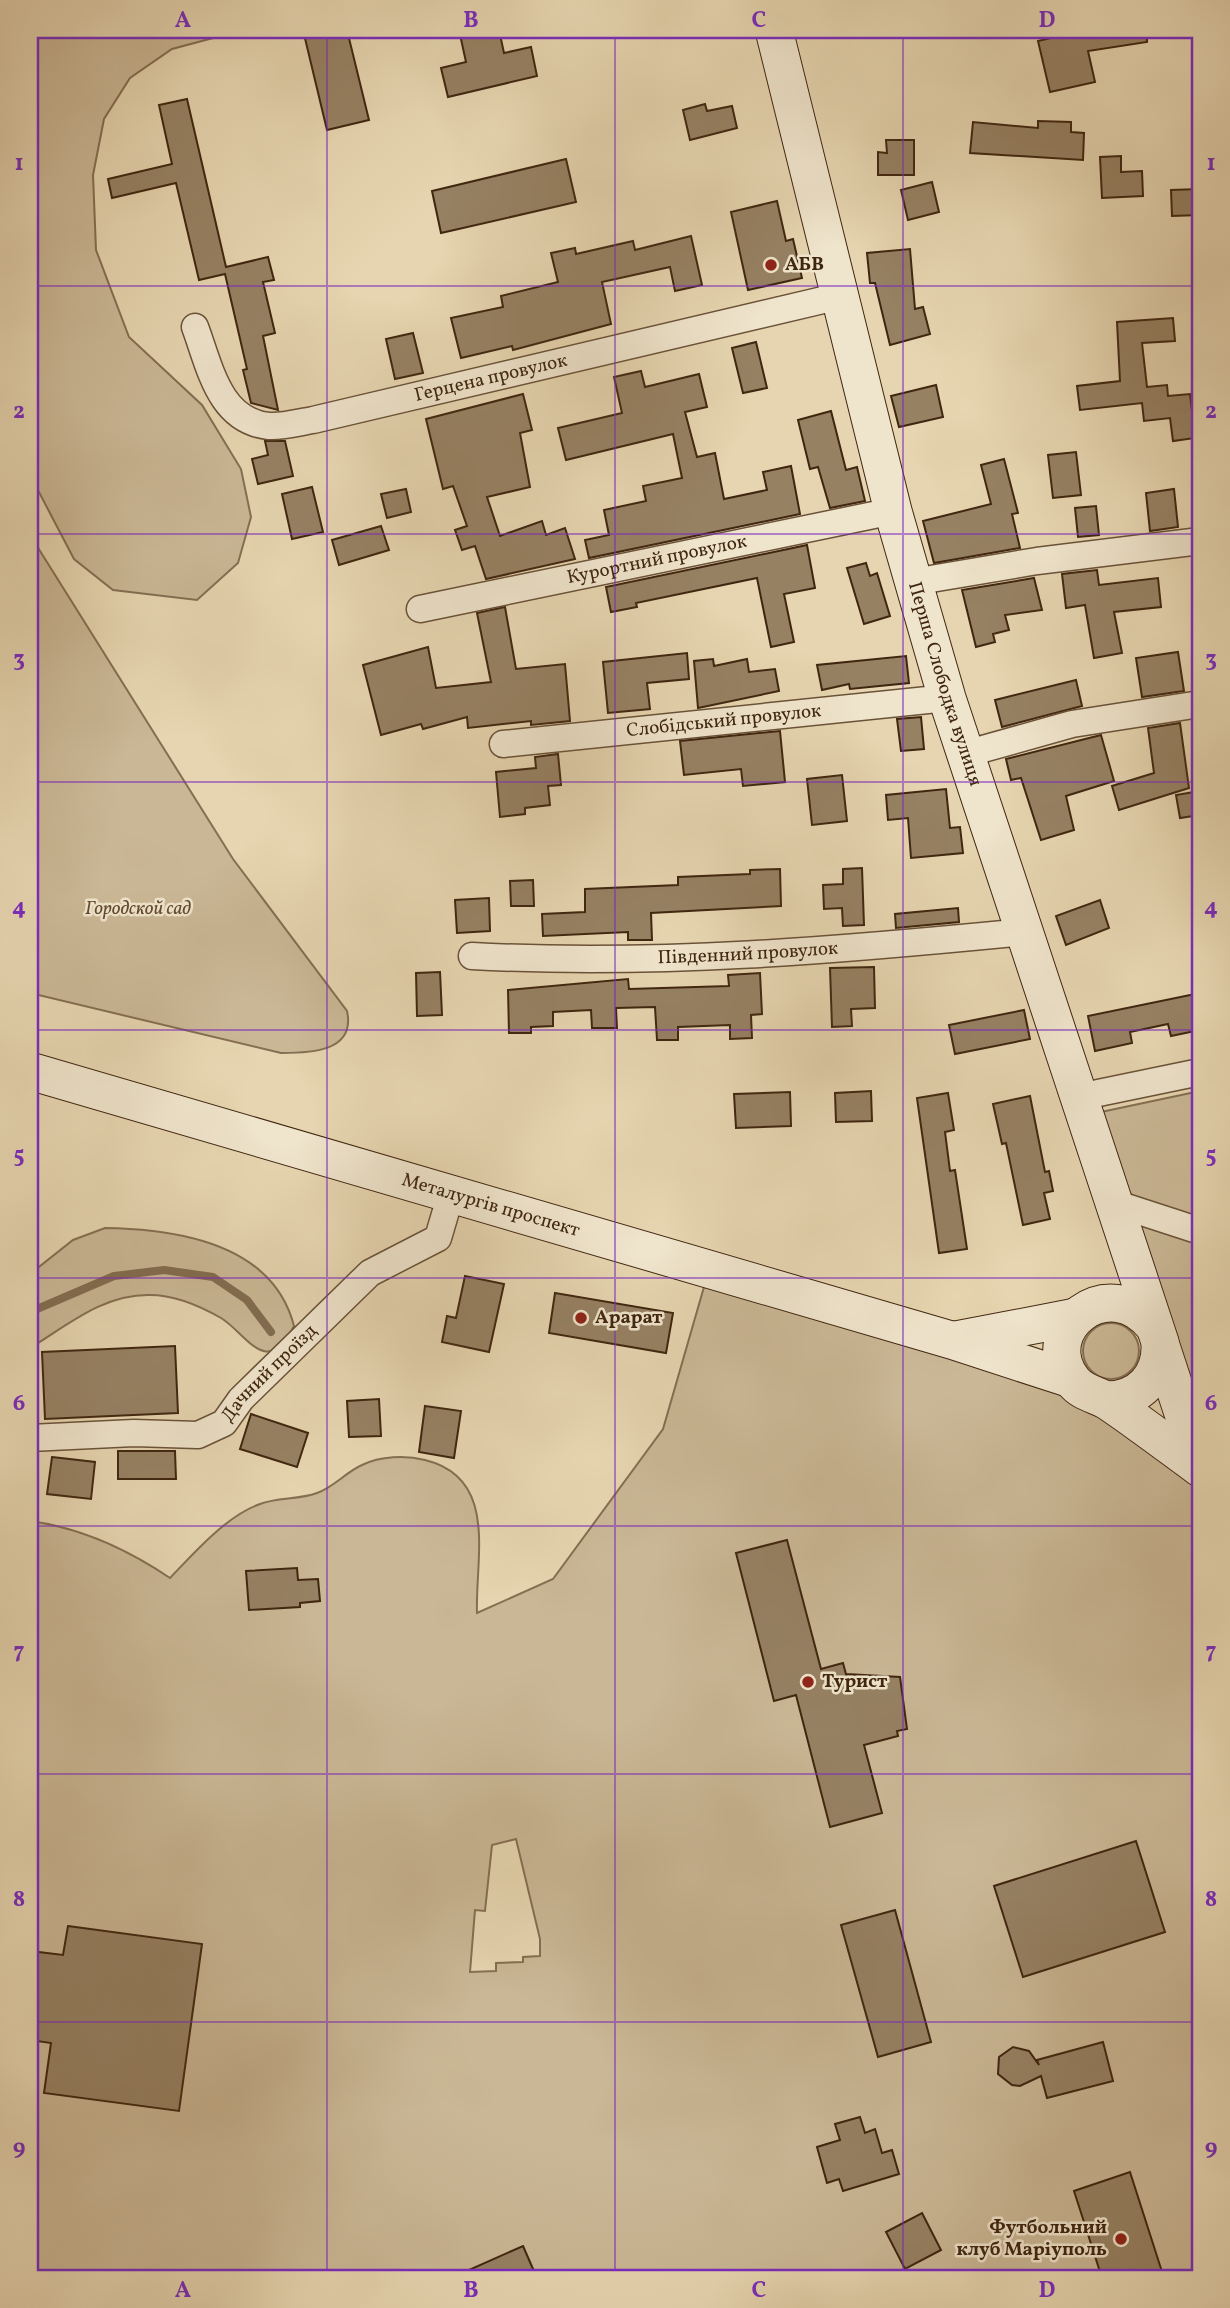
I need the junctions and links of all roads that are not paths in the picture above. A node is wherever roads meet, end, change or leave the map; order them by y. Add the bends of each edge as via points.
1 (774, 30) edge
2 (840, 296) junction
3 (195, 327) dead end
4 (893, 511) junction
5 (1200, 541) edge
6 (913, 582) junction
7 (420, 609) dead end
8 (947, 698) junction
9 (1200, 704) edge
10 (503, 744) dead end
11 (965, 754) junction
12 (1024, 932) junction
13 (472, 956) dead end
14 (30, 1071) edge
15 (1200, 1072) edge
16 (1079, 1097) junction
17 (451, 1194) junction
18 (1114, 1203) junction
19 (1200, 1231) edge
20 (1132, 1259) junction
21 (1090, 1310) junction
22 (1157, 1334) junction
23 (951, 1340) junction
24 (1071, 1379) junction
25 (1105, 1400) junction
26 (30, 1438) edge
27 (1200, 1466) edge

1 - 2 street, Перша Слободка вулиця
2 - 3 street, Герцена провулок via 313,420 270,426 242,419 220,396
2 - 4 street, Перша Слободка вулиця
4 - 6 street, Перша Слободка вулиця
4 - 7 street, Курортний провулок
5 - 6 street
6 - 8 street, Перша Слободка вулиця
8 - 10 street, Слобідський провулок
8 - 11 street, Перша Слободка вулиця
9 - 11 street via 1072,723
11 - 12 street, Перша Слободка вулиця
12 - 13 street, Південний провулок via 814,953 573,961
12 - 16 street, Перша Слободка вулиця
14 - 17 street, Металургів проспект
15 - 16 street
16 - 18 street, Перша Слободка вулиця
17 - 23 street, Металургів проспект
17 - 26 street, Дачний проїзд via 438,1238 370,1273 241,1399 224,1423 198,1435
18 - 19 street
18 - 20 street, Перша Слободка вулиця
20 - 21 street
20 - 22 street, Перша Слободка вулиця
21 - 22 street via 1127,1304 1138,1309
21 - 23 street
21 - 24 street via 1063,1343 1063,1362
22 - 25 street via 1159,1362 1151,1381 1126,1398
22 - 27 street, Перша Слободка вулиця
23 - 24 street, Металургів проспект
24 - 25 street via 1086,1393
25 - 27 street

